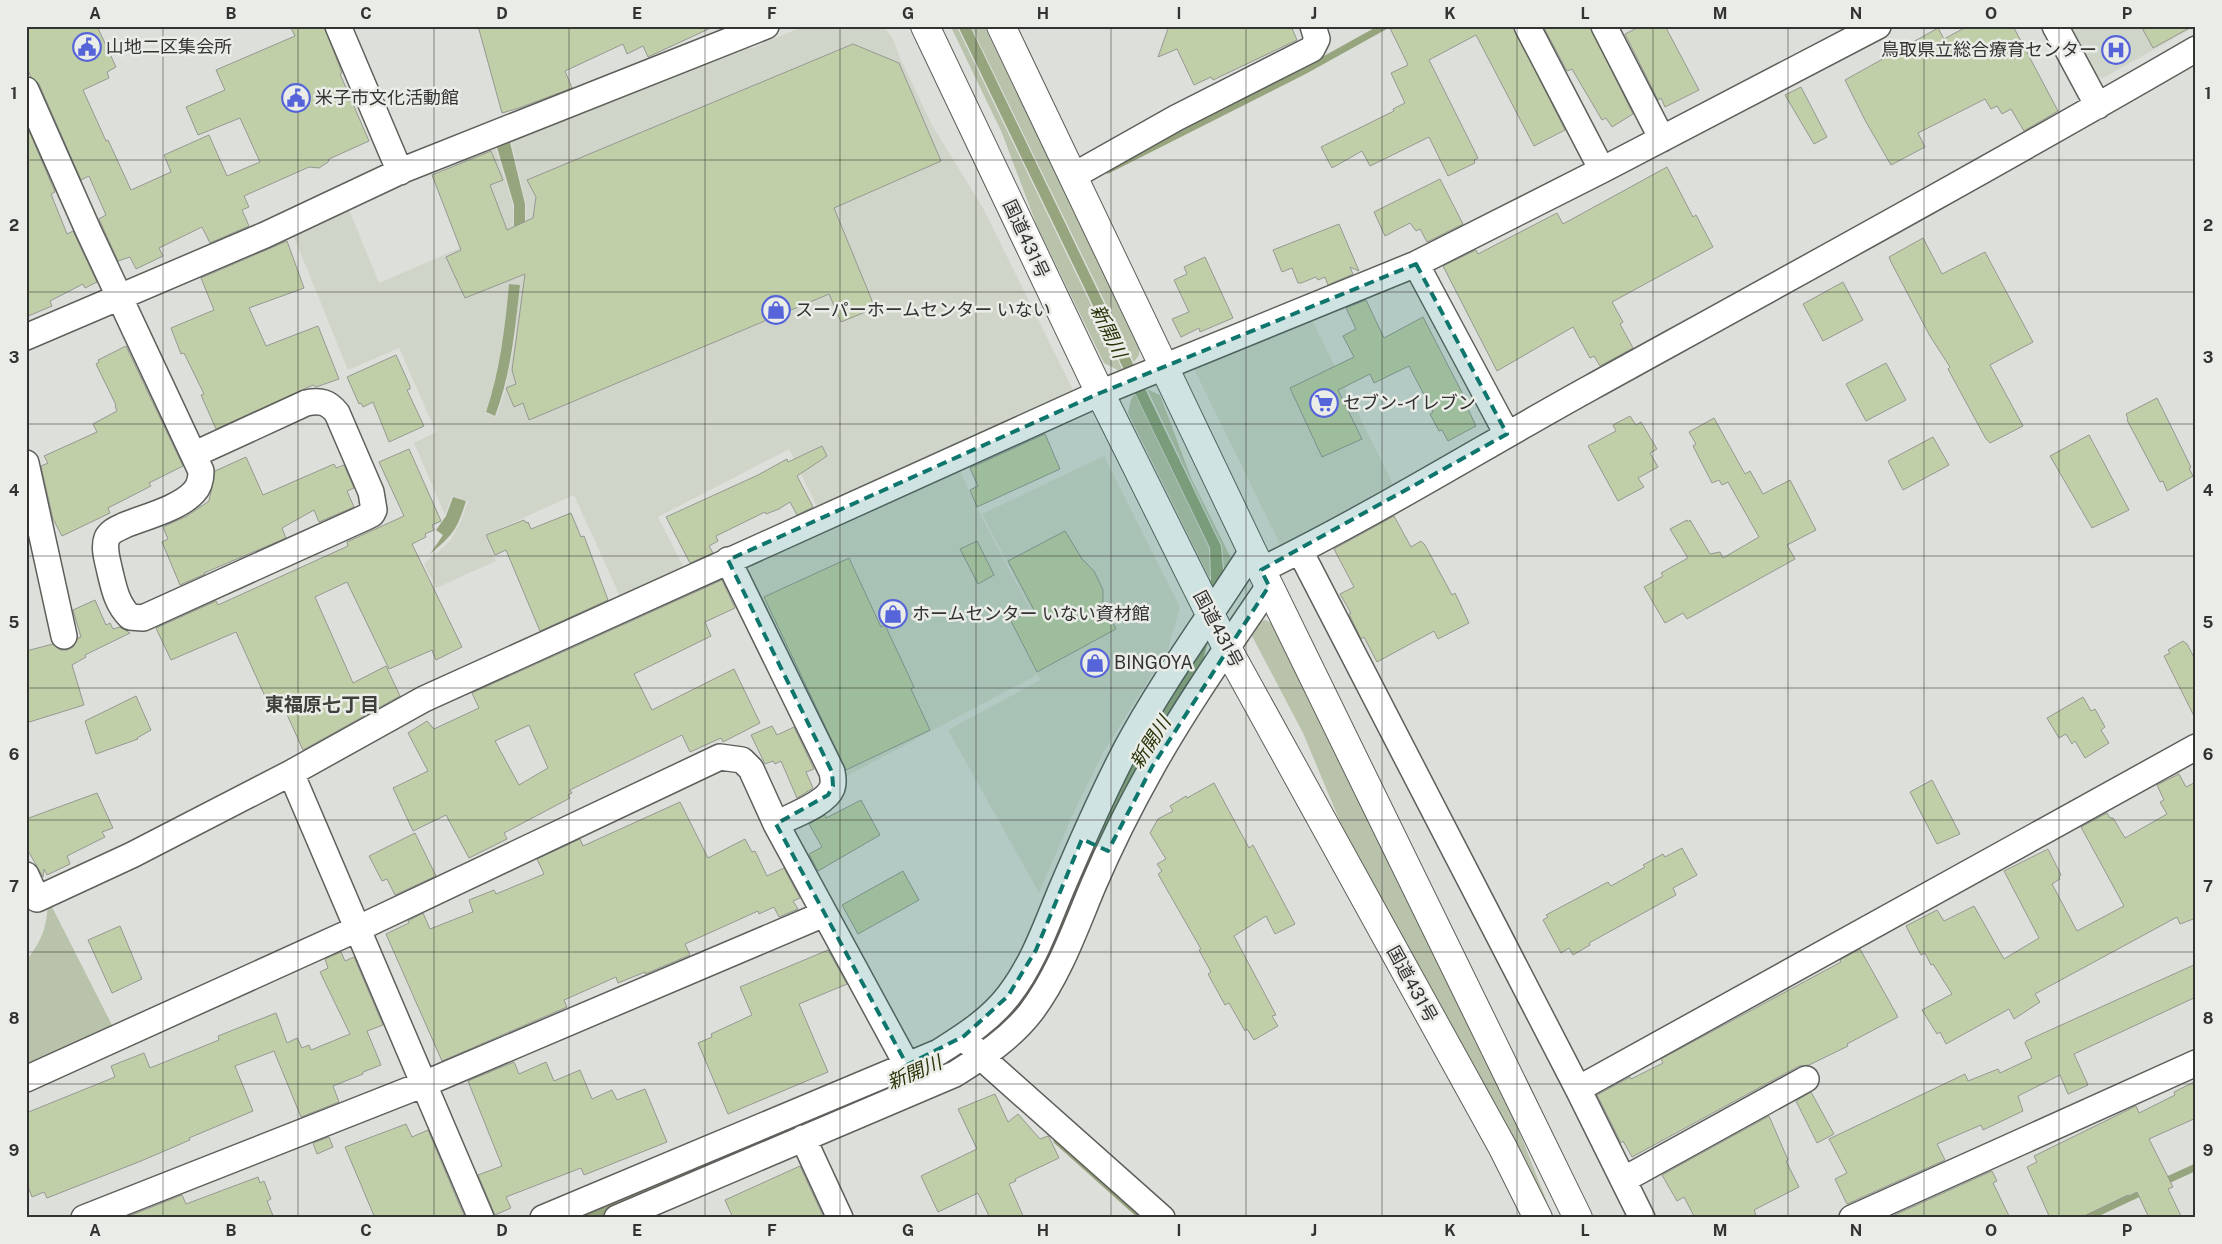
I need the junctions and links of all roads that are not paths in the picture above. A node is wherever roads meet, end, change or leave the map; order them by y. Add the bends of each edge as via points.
1 (338, 26) edge
2 (766, 26) edge
3 (925, 26) edge
4 (1001, 26) edge
5 (1313, 26) edge
6 (1528, 26) edge
7 (1604, 26) edge
8 (1878, 26) edge
9 (2055, 26) edge
10 (723, 34) edge
11 (2196, 49) edge
12 (26, 90) edge
13 (2098, 106) junction
14 (1662, 139) junction
15 (1602, 170) junction
16 (400, 172) junction
17 (1073, 176) junction
18 (1416, 264) junction
19 (120, 297) junction
20 (26, 337) edge
21 (1162, 369) junction
22 (1103, 392) junction
23 (1507, 434) junction
24 (195, 454) junction
25 (27, 473) edge
26 (34, 538) edge
27 (1300, 551) junction
28 (728, 560) junction
29 (1261, 569) junction
30 (1214, 622) junction
31 (64, 636) dead end
32 (2196, 747) edge
33 (291, 772) junction
34 (776, 824) junction
35 (1096, 845) junction
36 (26, 875) edge
37 (824, 914) junction
38 (357, 929) junction
39 (973, 1047) junction
40 (2196, 1062) edge
41 (908, 1065) junction
42 (26, 1079) edge
43 (1806, 1079) dead end
44 (424, 1084) junction
45 (1578, 1088) junction
46 (803, 1138) junction
47 (1624, 1180) junction
48 (84, 1218) edge
49 (481, 1218) edge
50 (543, 1218) edge
51 (617, 1218) edge
52 (840, 1218) edge
53 (1162, 1218) edge
54 (1538, 1218) edge
55 (1578, 1218) edge
56 (1642, 1218) edge
57 (1852, 1218) edge

1 - 16 street
2 - 10 street
3 - 22 highway, 国道431号
4 - 17 highway
5 - 17 street via 1318,39 1312,48 1176,118
6 - 15 street
7 - 14 street
8 - 14 street
9 - 13 street
10 - 16 street
11 - 13 street
12 - 19 street
13 - 23 street
14 - 15 street
15 - 18 street
16 - 19 street
17 - 21 highway
18 - 21 street
18 - 23 street
19 - 20 street
19 - 24 street
21 - 22 street
21 - 29 highway
22 - 28 street
22 - 30 highway, 国道431号
23 - 27 street
24 - 24 street via 306,403 323,401 337,413 370,492 374,510 366,517 144,618 130,617 119,603 113,587 105,545 107,537 118,528 182,502 195,492 202,471
25 - 26 street
26 - 31 street
27 - 29 street
27 - 45 street
28 - 33 street via 424,700
28 - 34 street via 832,772 833,786 828,795 817,804
29 - 30 street
29 - 30 street via 1232,582
29 - 55 highway
30 - 35 street via 1152,766
30 - 35 street via 1182,657 1126,749
30 - 54 highway, 国道431号 via 1503,1148
32 - 45 street
33 - 36 street via 132,855 37,899
33 - 38 street
34 - 37 street
34 - 38 street via 751,769 742,760 720,757
35 - 39 street via 1062,959 1048,986 1030,1013 1007,1037
37 - 41 street
37 - 44 street
38 - 42 street
38 - 44 street
39 - 41 street via 939,1052
39 - 46 street via 955,1074
39 - 53 street
40 - 57 street
41 - 50 street
43 - 47 street
44 - 48 street
44 - 49 street
45 - 47 street
46 - 51 street
46 - 52 street
47 - 56 street

